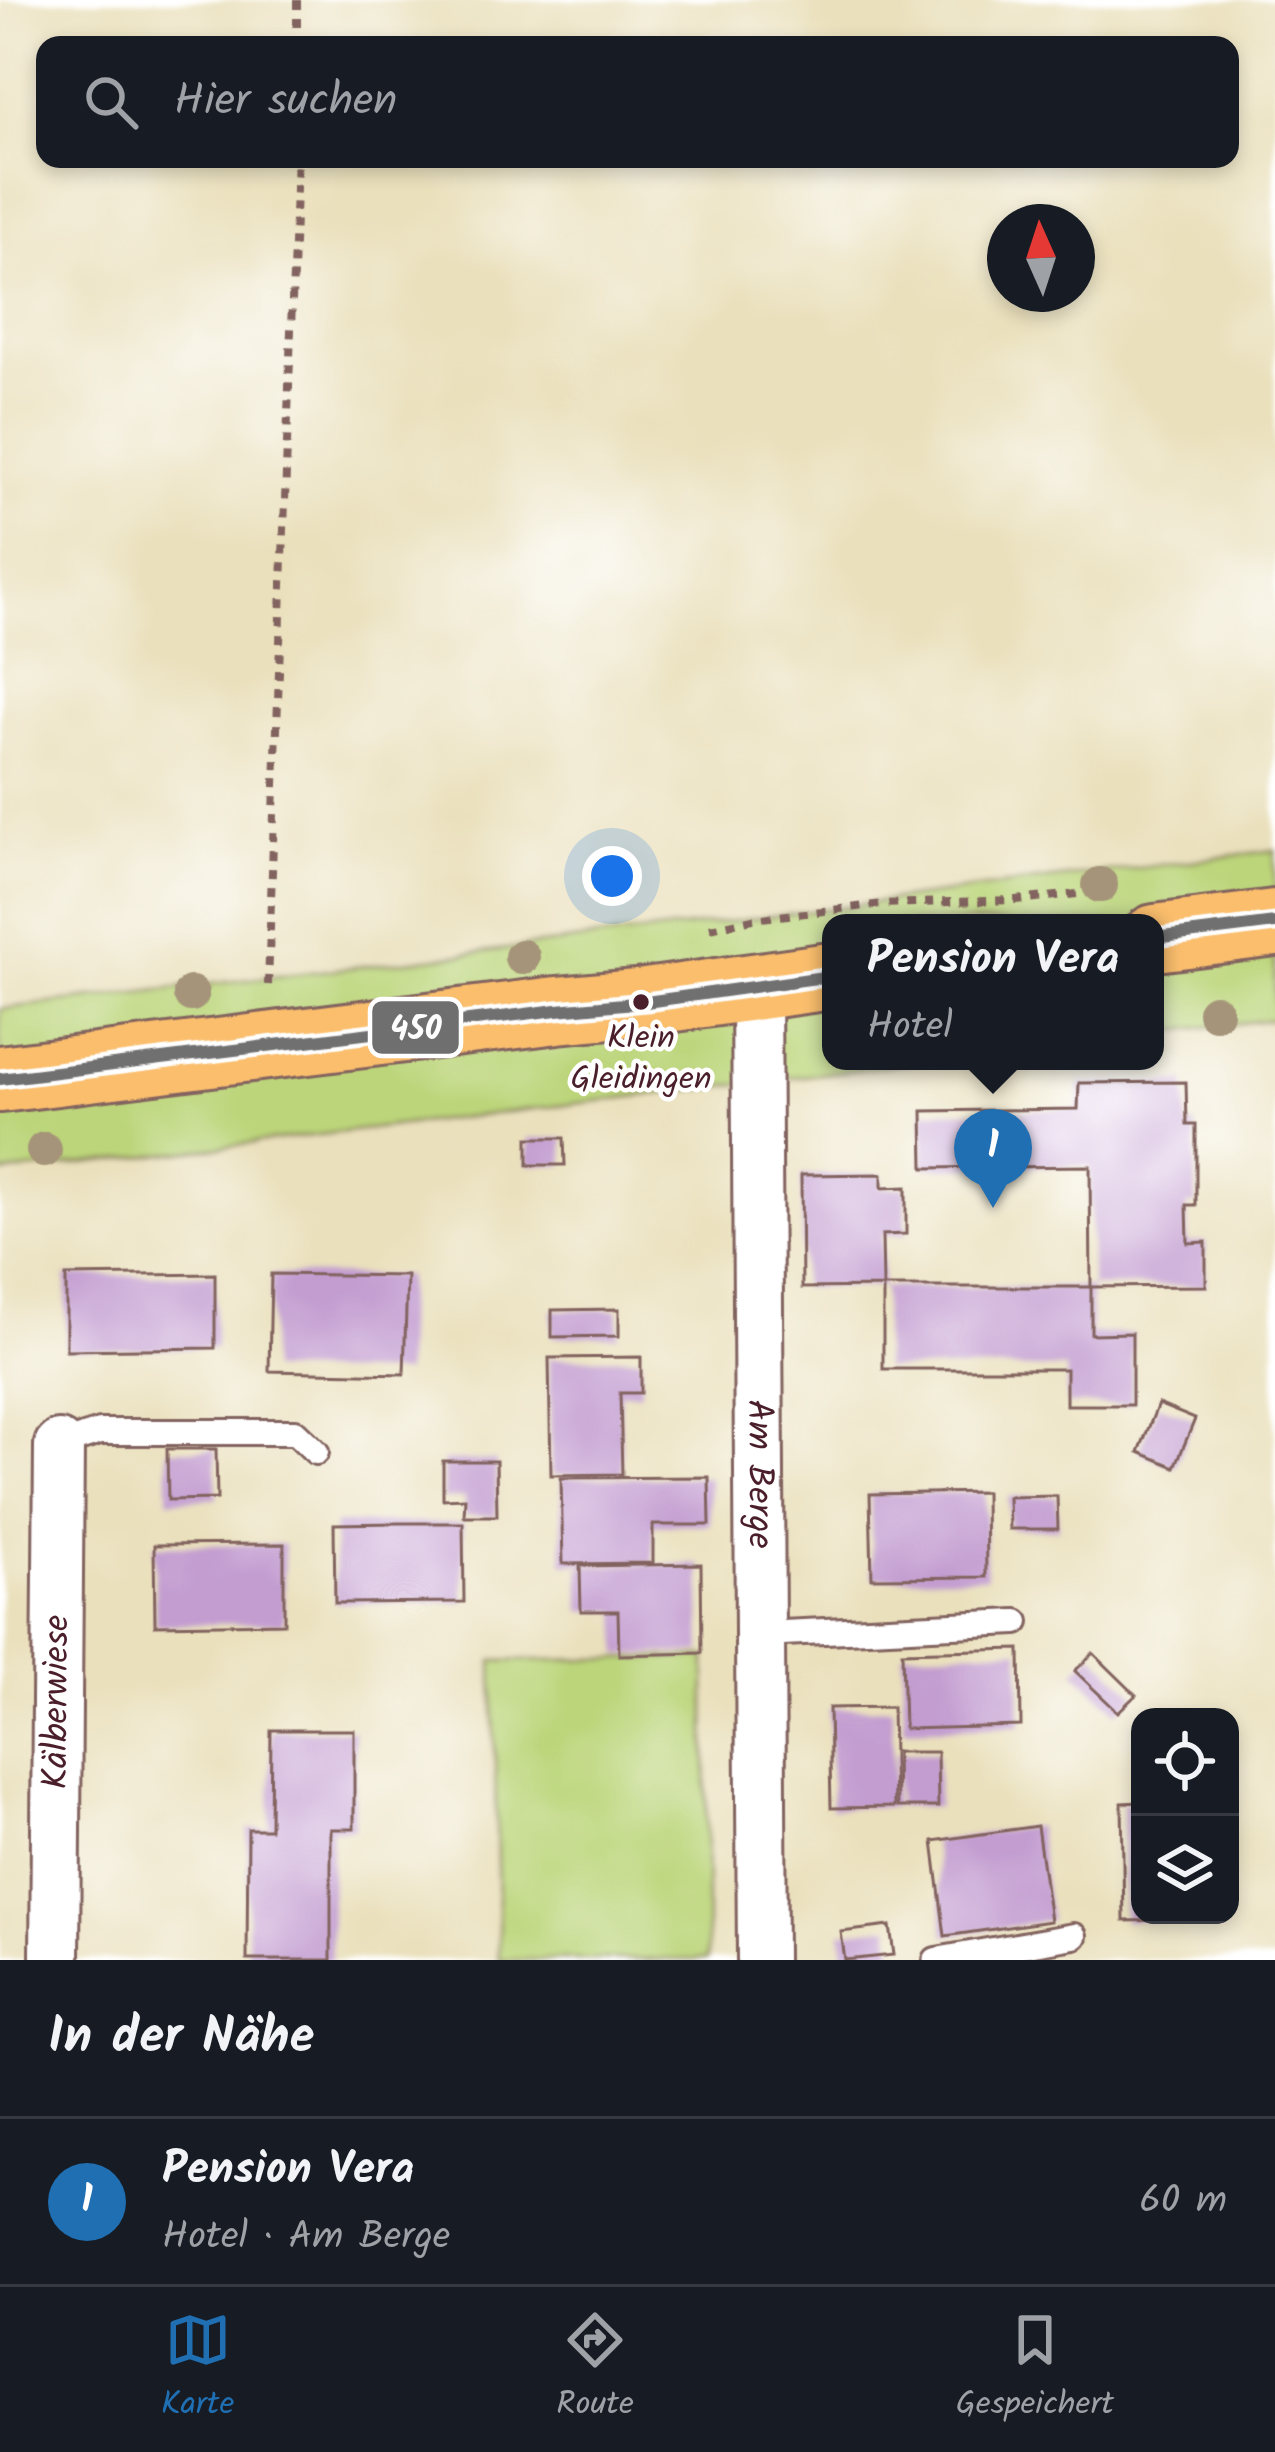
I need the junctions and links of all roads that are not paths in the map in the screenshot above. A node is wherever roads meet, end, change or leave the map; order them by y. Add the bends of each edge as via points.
1 (1275, 923) edge
2 (1164, 937) edge
3 (822, 977) edge
4 (756, 985) junction
5 (0, 1079) edge
6 (59, 1445) joint
7 (316, 1452) dead end
8 (1016, 1622) dead end
9 (760, 1634) junction
10 (1074, 1936) dead end
11 (55, 1960) edge
12 (762, 1960) edge
13 (937, 1960) edge

1 - 2 main road
3 - 4 main road
4 - 5 main road
4 - 9 street, Am Berge
6 - 7 lane via 100,1432 295,1432
6 - 11 street, Kälberwiese
8 - 9 lane
9 - 12 street, Am Berge
10 - 13 lane

